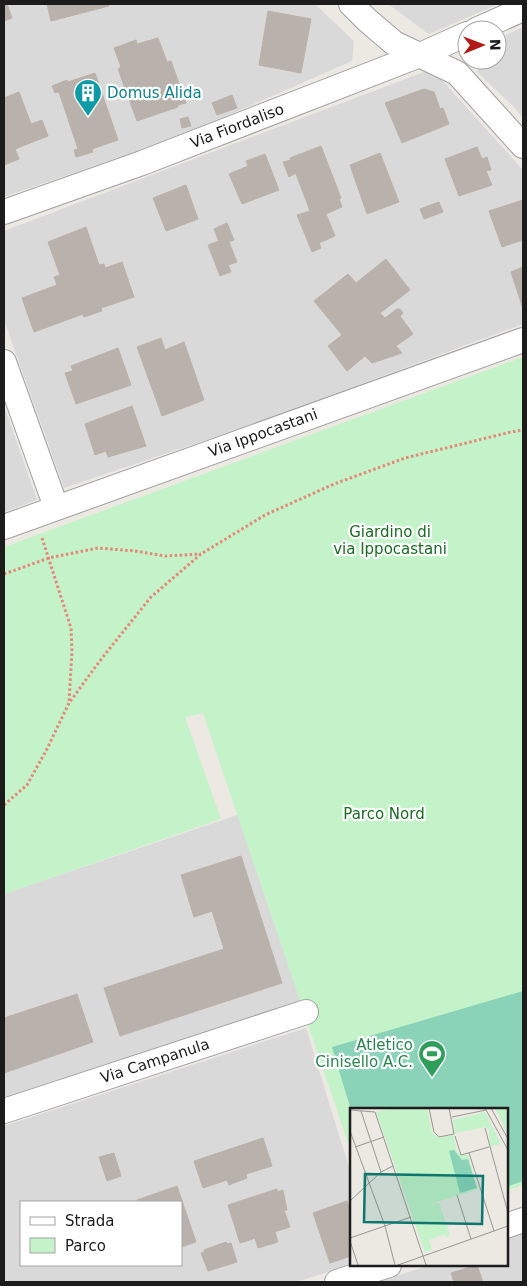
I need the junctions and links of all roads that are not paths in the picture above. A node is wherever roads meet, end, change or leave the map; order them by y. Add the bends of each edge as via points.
1 (351, 4) edge
2 (523, 9) edge
3 (498, 20) edge
4 (457, 38) edge
5 (420, 55) junction
6 (523, 146) edge
7 (4, 212) edge
8 (523, 340) edge
9 (4, 362) edge
10 (56, 508) junction
11 (4, 527) edge
12 (306, 1012) dead end
13 (4, 1111) edge
14 (523, 1220) edge
15 (507, 1226) edge
16 (386, 1266) edge
17 (337, 1282) edge

1 - 5 street via 394,43
2 - 3 street
4 - 5 street, Via Fiordaliso
5 - 6 street via 457,73
5 - 7 street, Via Fiordaliso via 142,163
8 - 10 street, Via Ippocastani
9 - 10 street
10 - 11 street, Via Ippocastani
12 - 13 street, Via Campanula
14 - 15 street
16 - 17 street

